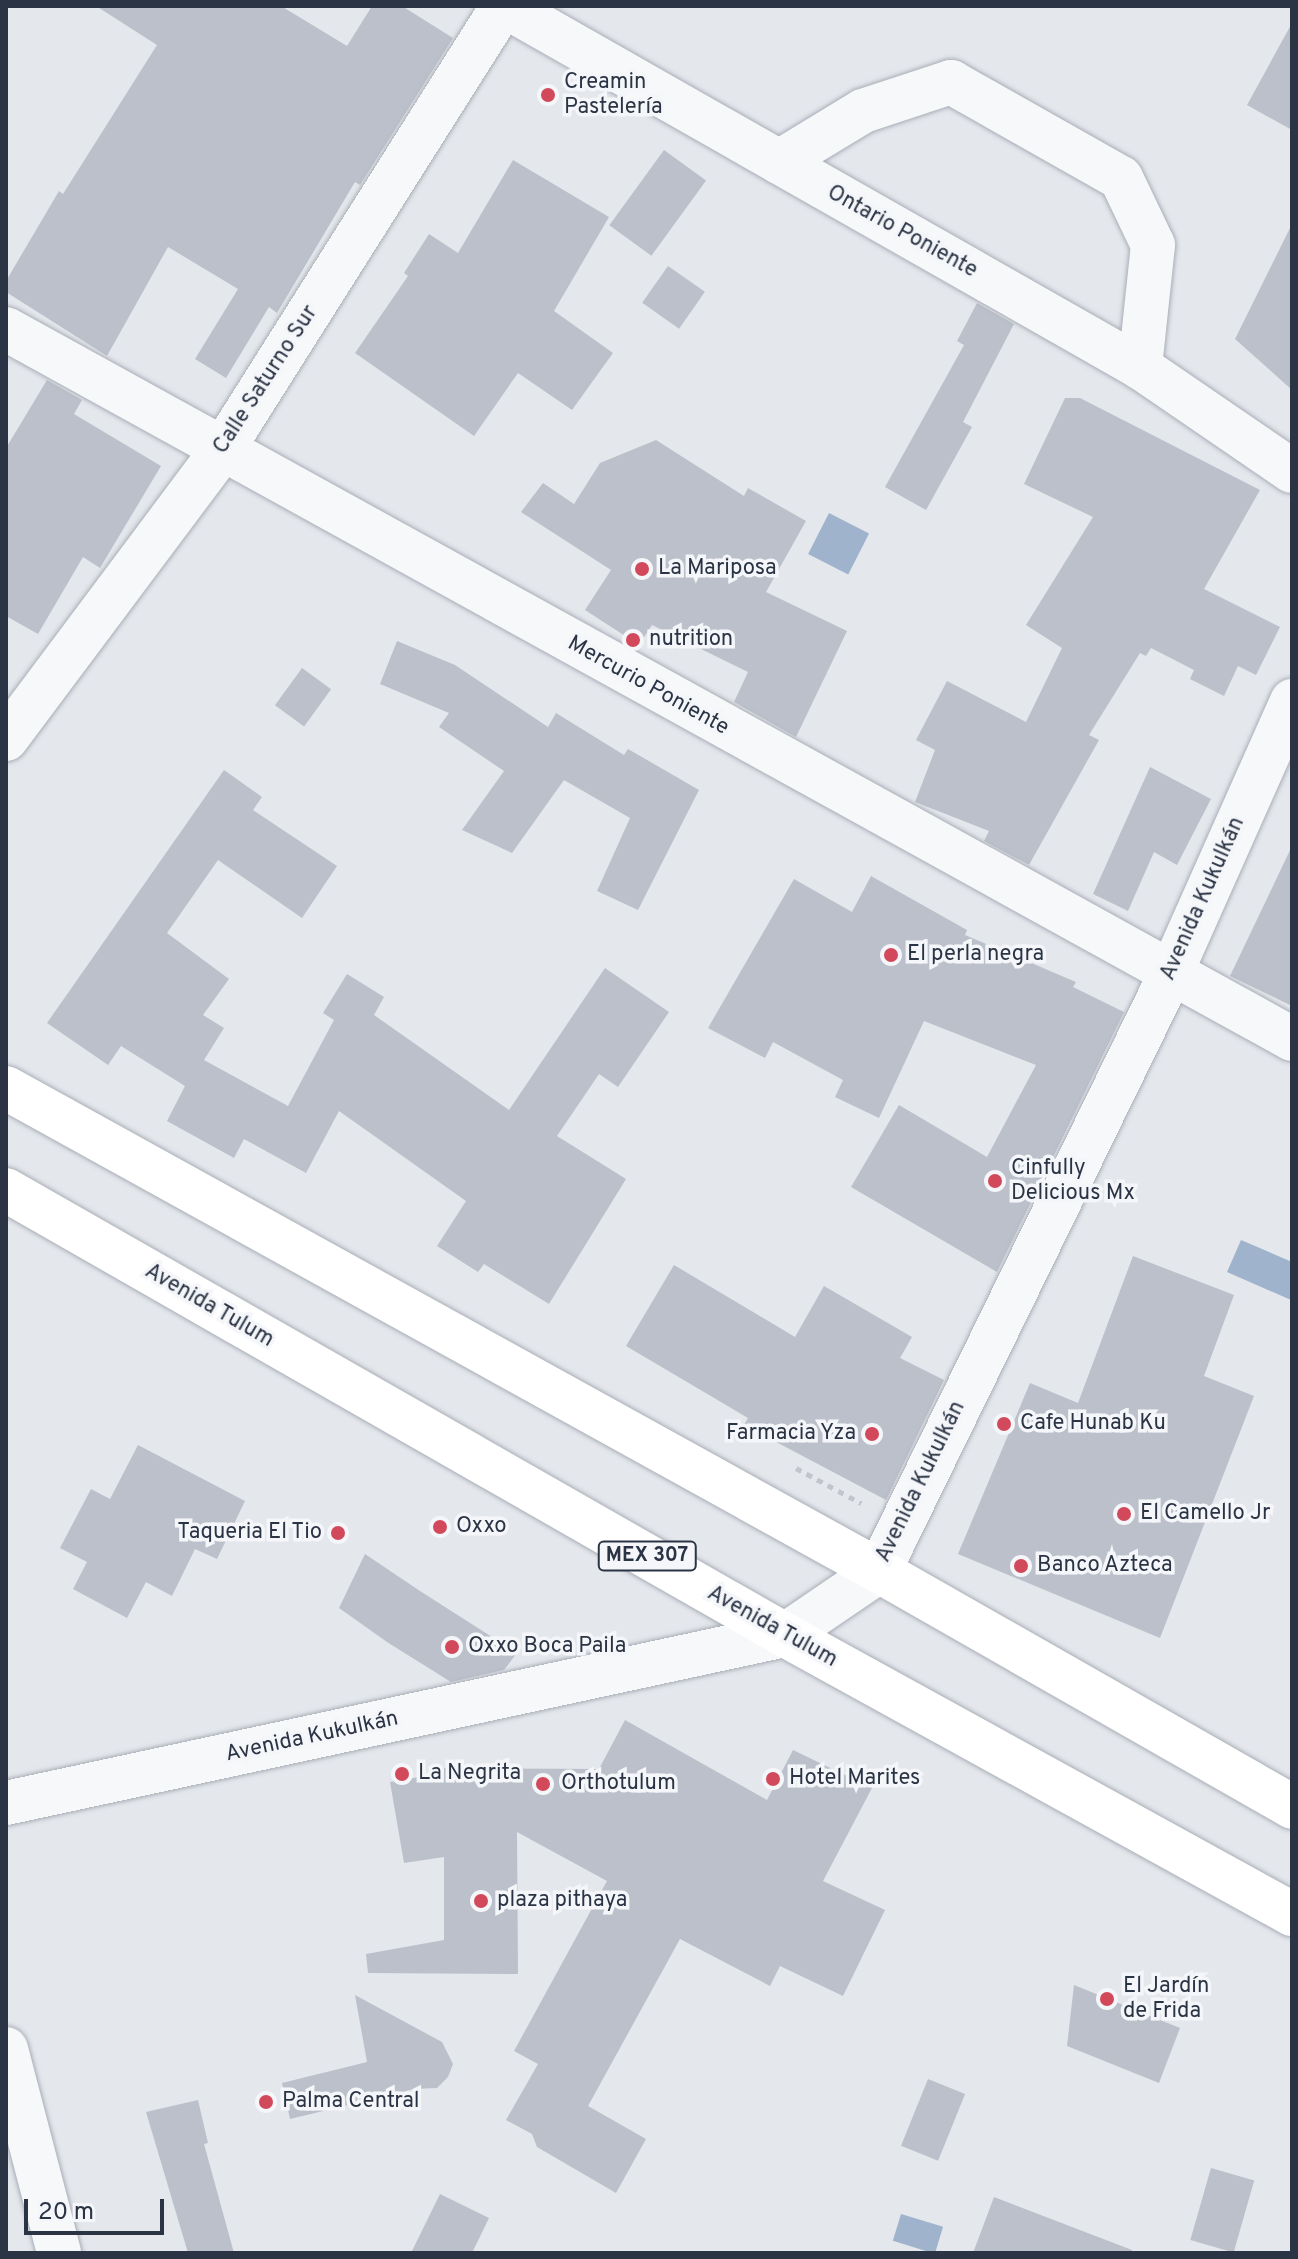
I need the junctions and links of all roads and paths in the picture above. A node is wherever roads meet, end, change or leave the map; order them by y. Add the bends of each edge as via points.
1 (504, 6) edge
2 (779, 162) junction
3 (6, 329) edge
4 (1140, 367) junction
5 (221, 452) junction
6 (1292, 471) edge
7 (1292, 701) edge
8 (6, 739) edge
9 (1171, 973) junction
10 (1292, 1039) edge
11 (6, 1088) edge
12 (6, 1190) edge
13 (879, 1571) junction
14 (785, 1635) junction
15 (6, 1803) edge
16 (1292, 1807) edge
17 (1292, 1914) edge
18 (6, 2049) edge
19 (59, 2253) edge

1 - 2 street, Ontario Poniente
1 - 5 street, Calle Saturno Sur
2 - 4 street, Ontario Poniente
2 - 4 street via 863,111 951,82 1108,170 1121,178 1153,245
3 - 5 street, Mercurio Poniente
4 - 6 street, Ontario Poniente
5 - 8 street, Calle Saturno Sur
5 - 9 street, Mercurio Poniente
7 - 9 street, Avenida Kukulkán
9 - 10 street, Mercurio Poniente
9 - 13 street, Avenida Kukulkán
11 - 13 main road
12 - 14 main road, Avenida Tulum / MEX 307
13 - 14 street, Avenida Kukulkán
13 - 16 main road
14 - 15 street, Avenida Kukulkán
14 - 17 main road, Avenida Tulum / MEX 307
18 - 19 street

